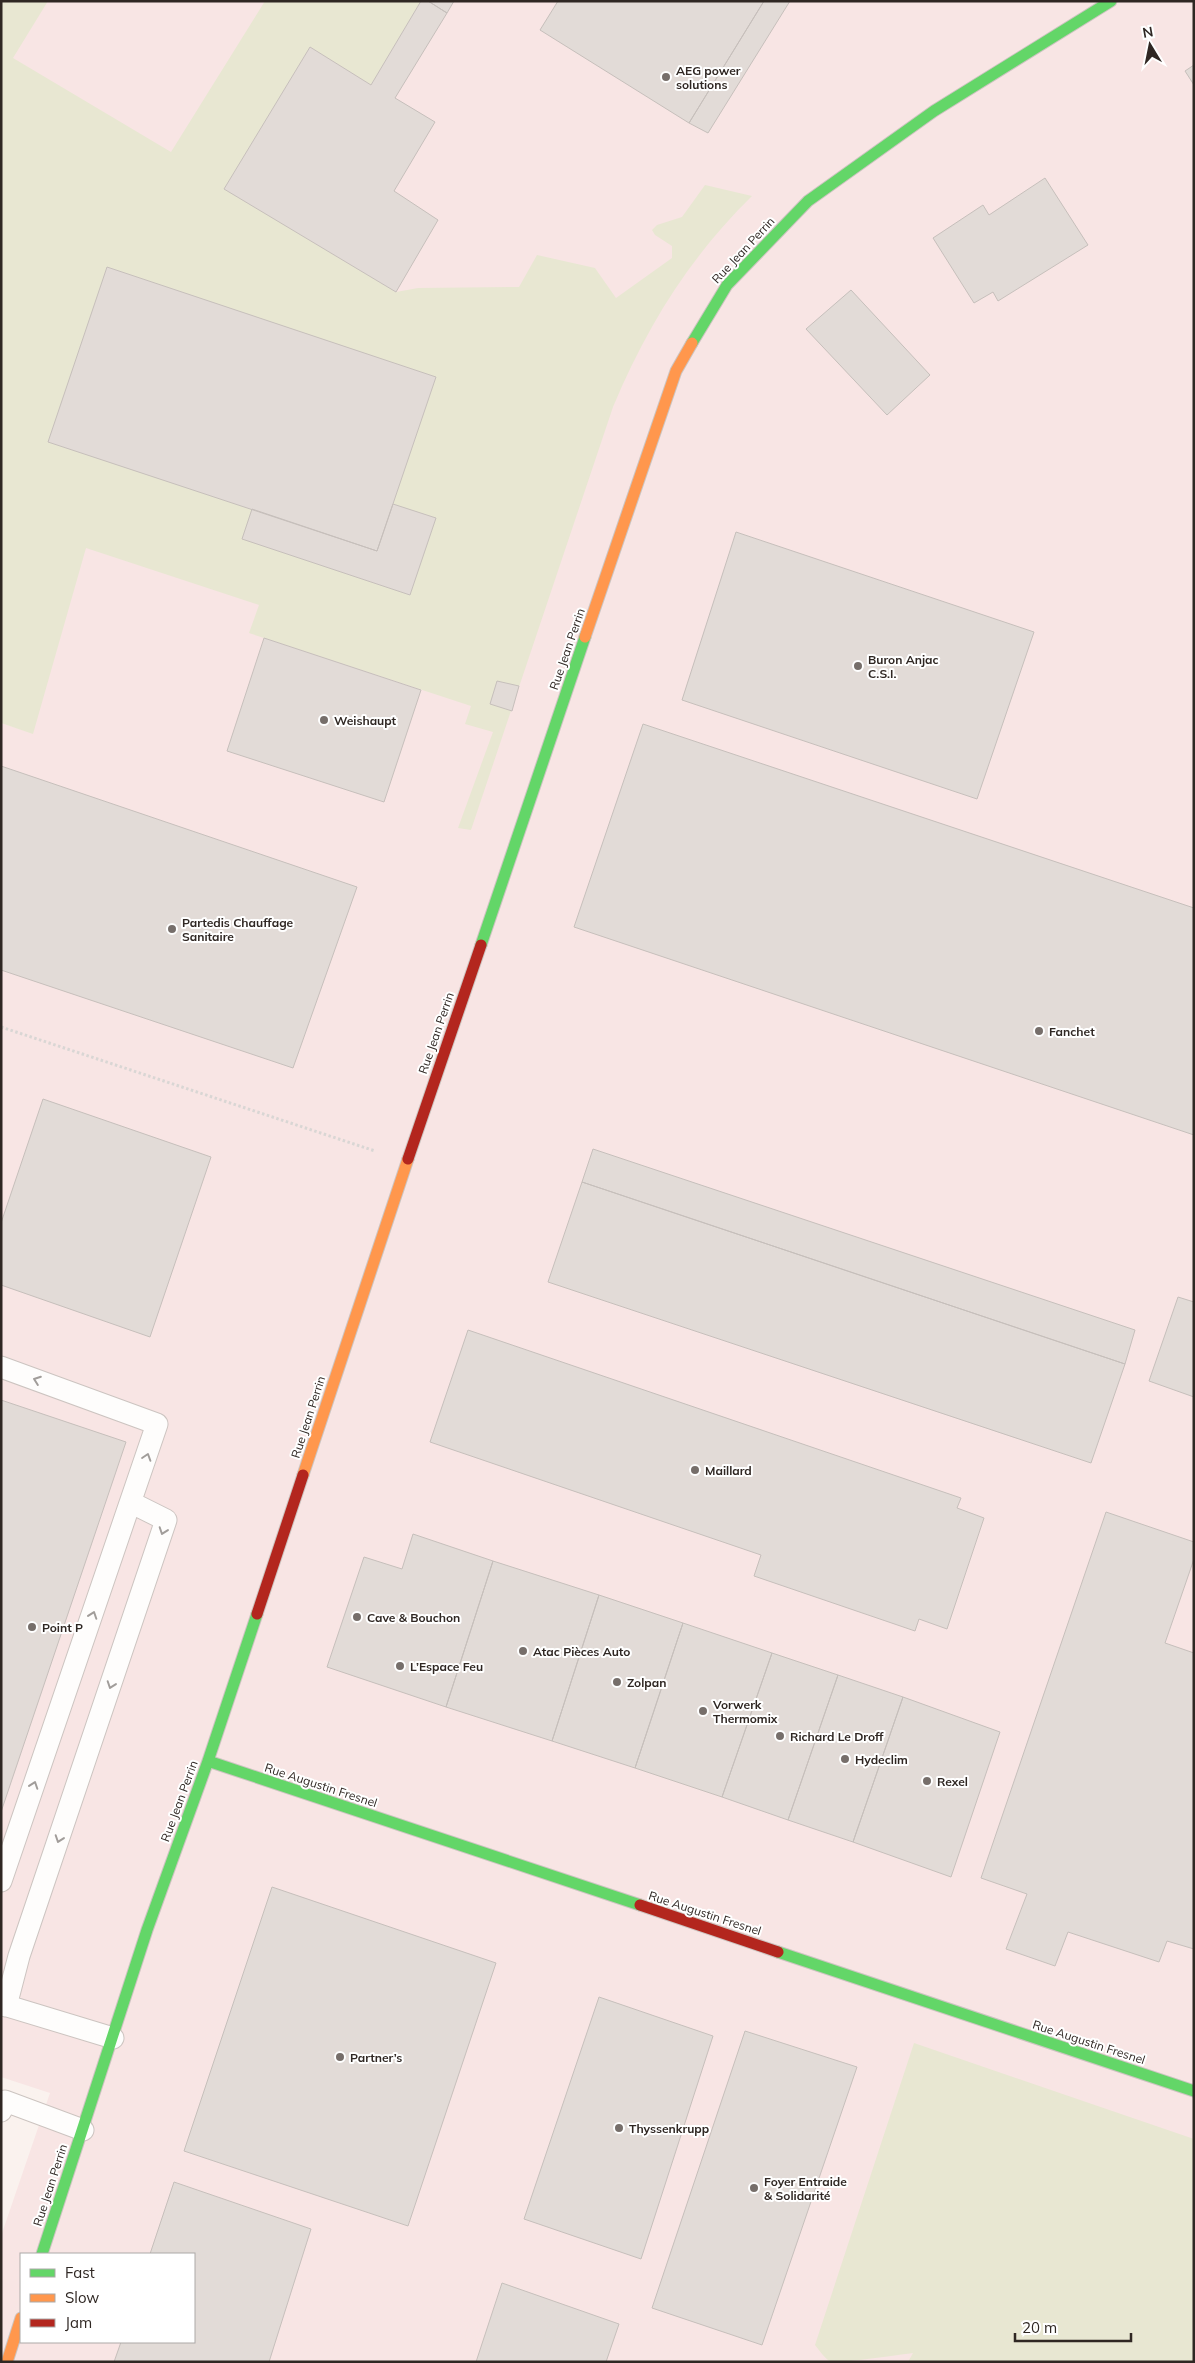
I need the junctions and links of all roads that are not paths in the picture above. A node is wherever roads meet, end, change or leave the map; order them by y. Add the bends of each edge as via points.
1 (1111, 1) edge
2 (1, 1367) edge
3 (132, 1503) junction
4 (208, 1761) junction
5 (1, 1880) edge
6 (3, 2003) edge
7 (113, 2038) junction
8 (1194, 2091) edge
9 (2, 2104) edge
10 (83, 2130) junction
11 (42, 2253) edge
12 (20, 2320) edge
13 (7, 2348) edge

1 - 4 street, Rue Jean Perrin via 934,111 808,201 727,285 676,371 407,1162
3 -> 2 lane via 157,1424
5 -> 3 lane
3 -> 6 lane via 166,1520
4 - 7 street, Rue Jean Perrin via 147,1930
4 - 8 street, Rue Augustin Fresnel
6 - 7 lane
7 - 10 street, Rue Jean Perrin
9 - 10 lane
10 - 11 street, Rue Jean Perrin
12 - 13 street

